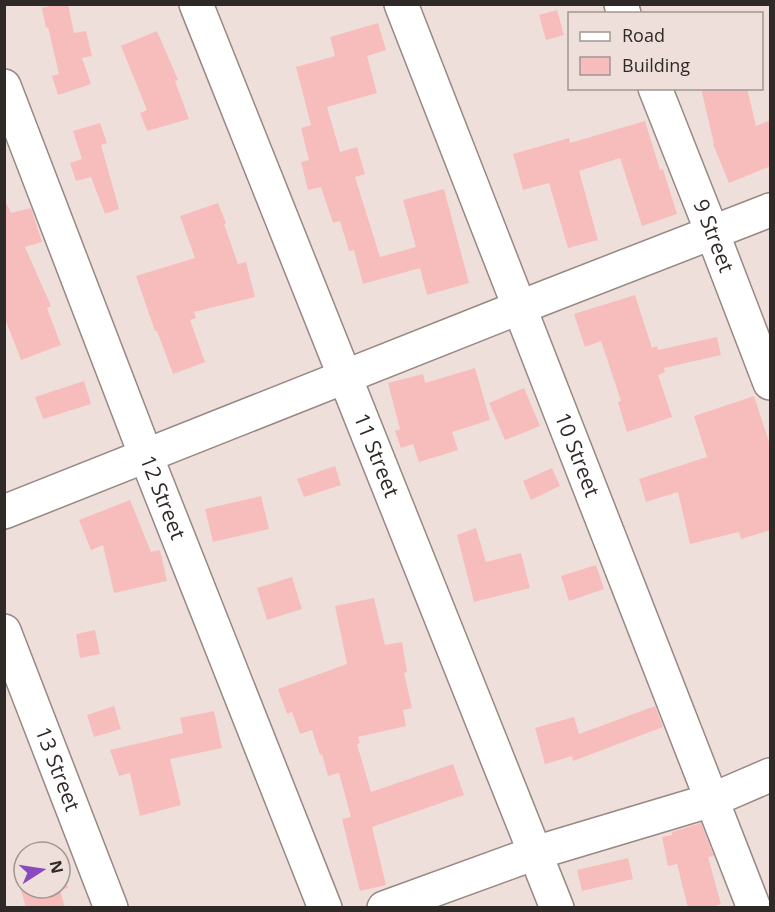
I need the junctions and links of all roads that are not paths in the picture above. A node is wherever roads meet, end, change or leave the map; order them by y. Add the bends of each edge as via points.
1 (196, 4) edge
2 (400, 4) edge
3 (4, 86) edge
4 (656, 90) edge
5 (771, 210) edge
6 (712, 232) junction
7 (519, 308) junction
8 (344, 377) junction
9 (771, 383) edge
10 (146, 456) junction
11 (4, 512) edge
12 (4, 631) edge
13 (771, 775) edge
14 (712, 800) junction
15 (535, 853) junction
16 (111, 908) edge
17 (325, 908) edge
18 (384, 908) edge
19 (557, 908) edge
20 (754, 908) edge

1 - 8 street, 11 Street
2 - 7 street, 10 Street
3 - 10 street, 12 Street
4 - 6 street, 9 Street
5 - 6 street
6 - 7 street
6 - 9 street, 9 Street
7 - 8 street
7 - 14 street, 10 Street
8 - 10 street
8 - 15 street, 11 Street
10 - 11 street
10 - 17 street, 12 Street
12 - 16 street, 13 Street
13 - 14 street
14 - 15 street
14 - 20 street, 10 Street
15 - 18 street
15 - 19 street, 11 Street

